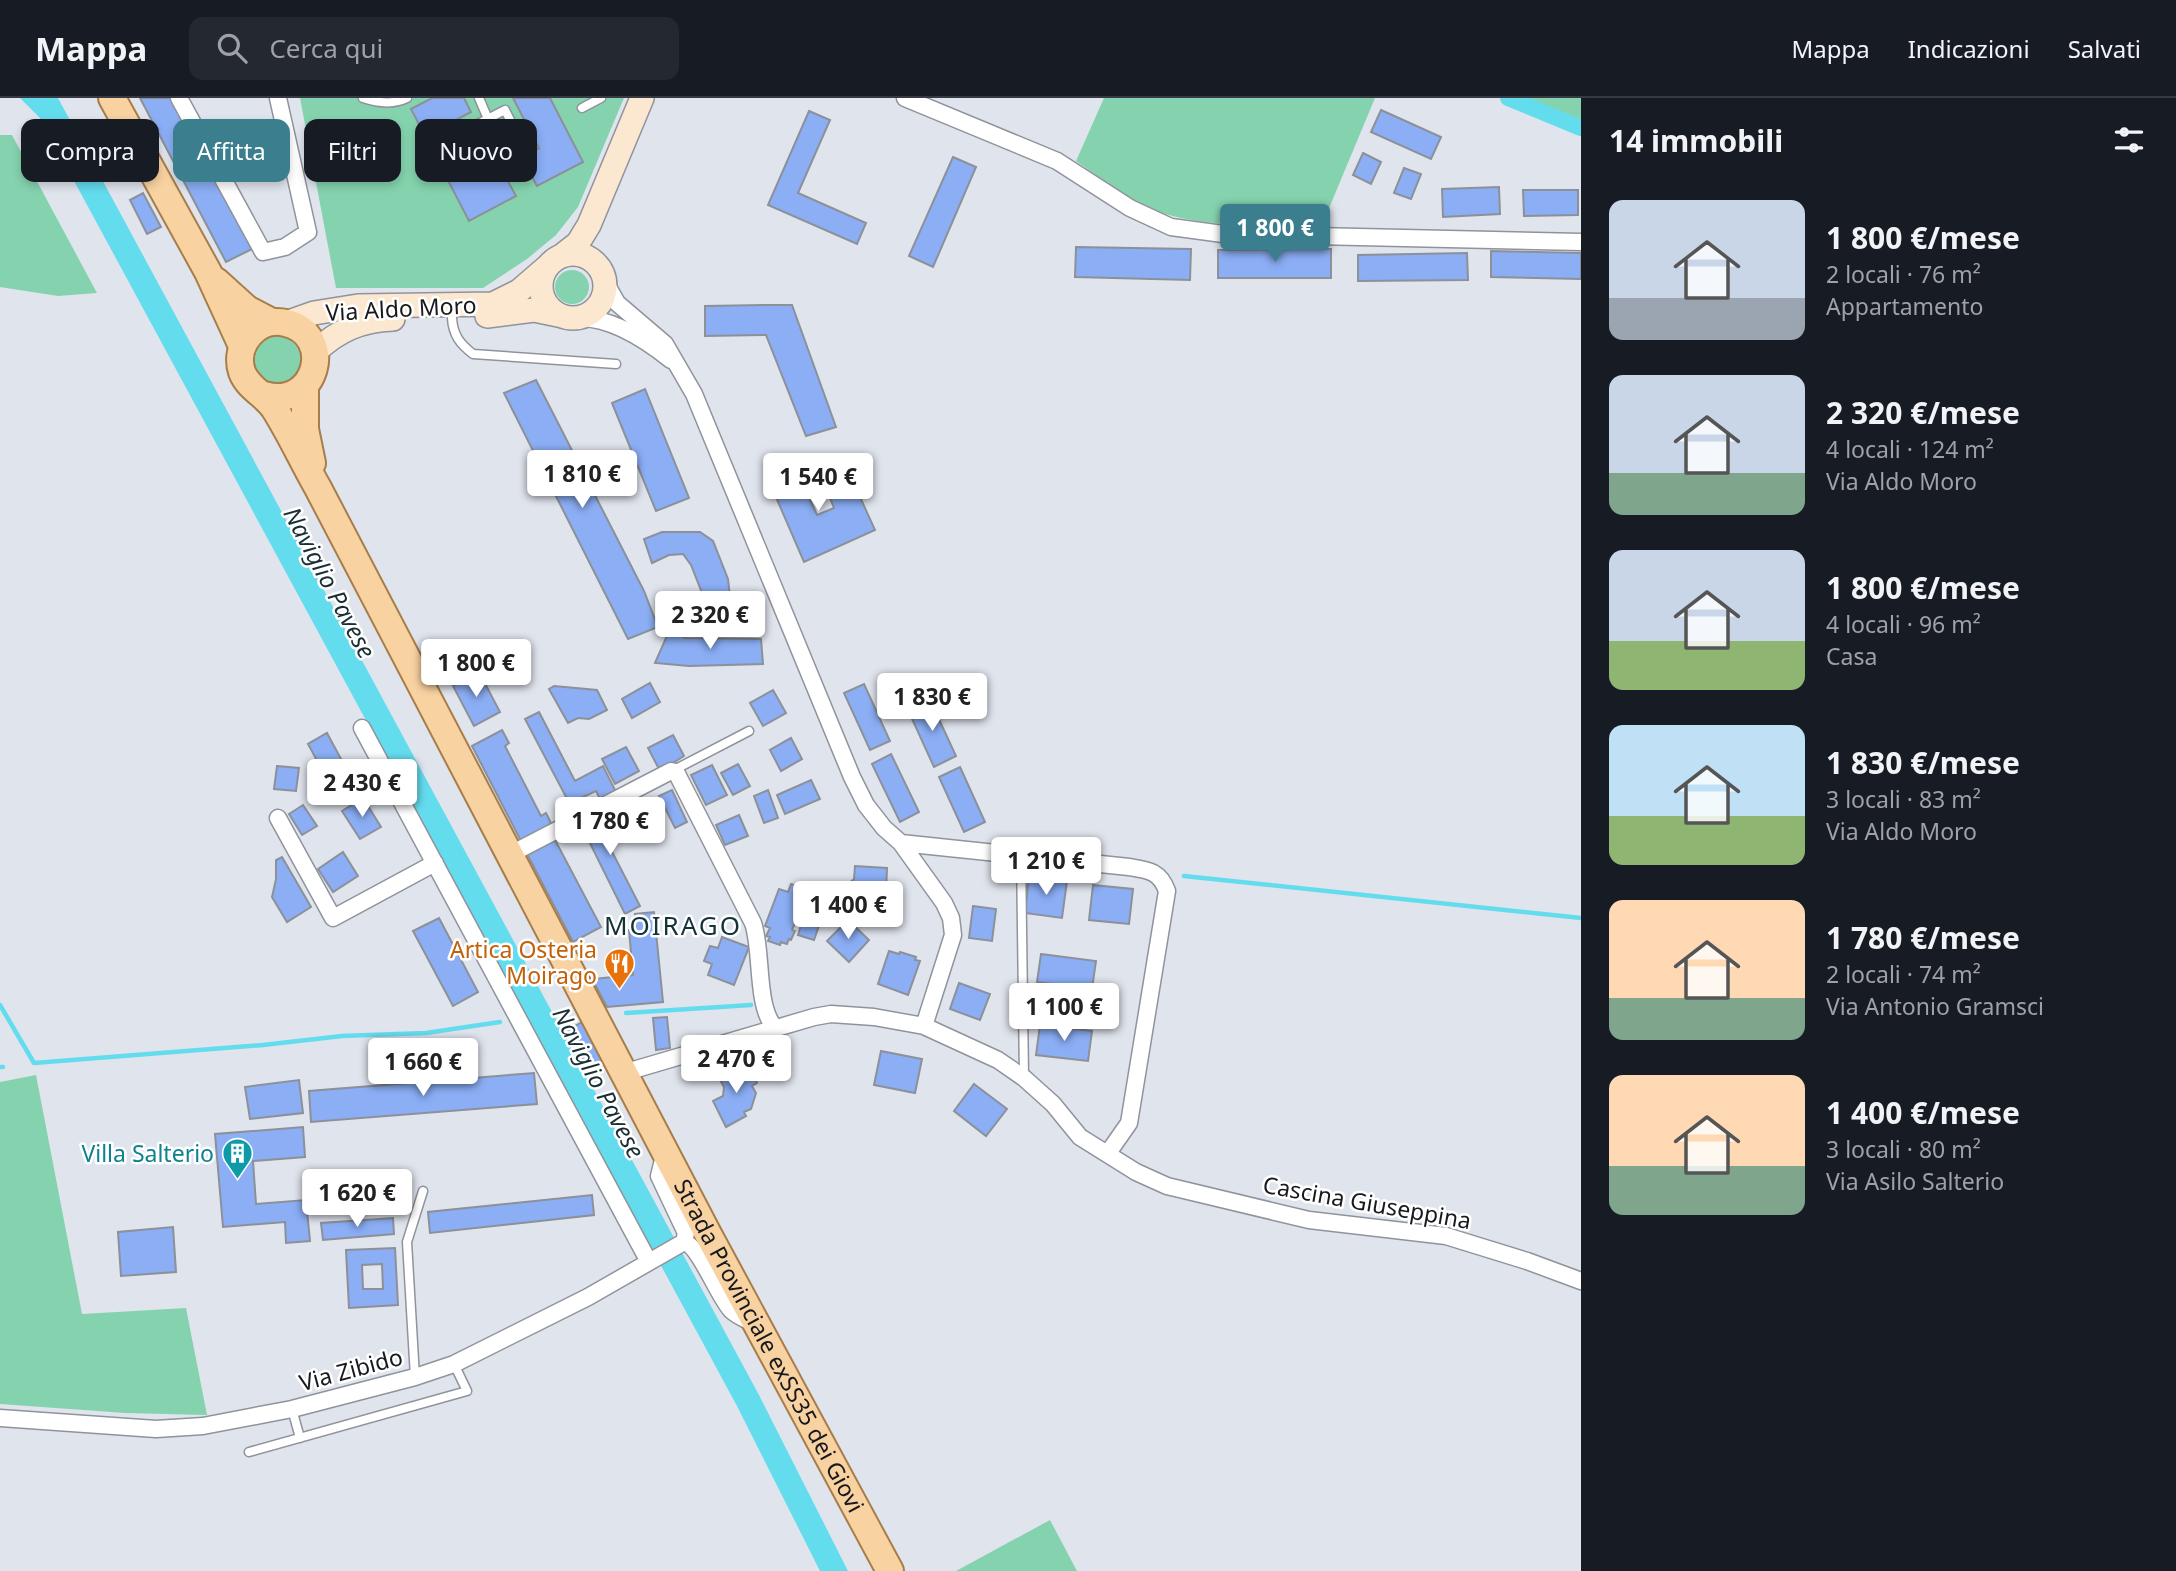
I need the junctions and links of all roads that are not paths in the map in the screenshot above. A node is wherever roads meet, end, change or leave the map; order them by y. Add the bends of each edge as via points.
1 (112, 98) edge
2 (179, 98) edge
3 (278, 98) edge
4 (363, 98) edge
5 (407, 98) edge
6 (479, 98) edge
7 (601, 98) edge
8 (905, 98) edge
9 (636, 101) edge
10 (582, 108) dead end
11 (488, 119) junction
12 (594, 214) junction
13 (1581, 242) edge
14 (554, 262) junction
15 (208, 271) junction
16 (602, 274) junction
17 (568, 317) junction
18 (452, 318) junction
19 (279, 322) junction
20 (242, 346) junction
21 (315, 352) junction
22 (616, 364) dead end
23 (682, 371) junction
24 (305, 386) junction
25 (264, 395) junction
26 (318, 488) junction
27 (362, 728) dead end
28 (749, 731) dead end
29 (671, 771) junction
30 (278, 818) dead end
31 (901, 843) junction
32 (1021, 854) junction
33 (509, 855) junction
34 (435, 863) junction
35 (924, 1026) junction
36 (776, 1029) junction
37 (623, 1073) junction
38 (1024, 1078) junction
39 (665, 1152) junction
40 (1108, 1153) junction
41 (423, 1191) dead end
42 (684, 1242) junction
43 (649, 1262) junction
44 (1581, 1281) edge
45 (757, 1325) junction
46 (454, 1364) junction
47 (415, 1377) junction
48 (292, 1409) junction
49 (0, 1418) edge
50 (300, 1438) junction
51 (249, 1452) dead end
52 (890, 1571) edge

1 - 15 main road
2 - 3 street via 264,252 285,247 308,232
4 - 5 lane via 382,103
6 - 11 lane
7 - 10 lane
8 - 13 street via 1057,161 1130,208 1171,227 1223,234
9 - 12 street, Via Aldo Moro
11 - 11 lane via 472,127 488,158 521,142 505,110
12 - 14 street, Via Aldo Moro via 578,243
12 - 16 street via 594,244
14 - 16 street via 580,255 592,260
14 - 17 street via 541,280 541,290 547,306
14 - 19 street, Via Aldo Moro via 519,291 493,304 358,306
15 - 19 main road via 247,309
15 - 20 main road
16 - 17 street via 604,295 598,306 589,314
16 - 23 street, Via Aldo Moro via 617,303 660,338
17 - 18 street, Via Aldo Moro via 534,310
17 - 23 street, Via Aldo Moro via 598,320 629,334 661,352
18 - 21 street, Via Aldo Moro via 361,322
18 - 22 lane via 460,343 473,354
19 - 20 main road via 254,330
19 - 21 main road via 302,330
20 - 25 main road via 240,363 245,379
21 - 24 main road via 313,374
23 - 31 street, Via Aldo Moro via 852,777 866,805
24 - 25 main road via 284,397
24 - 26 main road via 305,429
25 - 26 main road
26 - 33 main road, Strada Provinciale exSS35 dei Giovi
27 - 34 street
28 - 29 lane
29 - 33 street
29 - 36 street via 679,777 745,906 758,940 762,994
30 - 34 street via 333,918
31 - 32 street
31 - 35 street, Via Aldo Moro via 951,918 953,936
32 - 38 lane
32 - 40 street via 1151,870 1167,891 1129,1123
33 - 37 main road, Strada Provinciale exSS35 dei Giovi
34 - 43 street
35 - 36 street, Cascina Giuseppina via 831,1014
35 - 38 street, Cascina Giuseppina via 998,1060
36 - 37 street, Cascina Giuseppina
37 - 39 main road, Strada Provinciale exSS35 dei Giovi
38 - 40 street, Cascina Giuseppina via 1080,1137
39 - 42 street via 659,1176 686,1233
39 - 45 main road, Strada Provinciale exSS35 dei Giovi
40 - 44 street, Cascina Giuseppina via 1167,1186 1309,1220 1446,1237
41 - 47 lane via 407,1242
42 - 43 street, Via Zibido
42 - 45 street via 693,1246 733,1312
43 - 46 street, Via Zibido
45 - 52 main road, Strada Provinciale exSS35 dei Giovi
46 - 47 street, Via Zibido
46 - 50 lane via 467,1391
47 - 48 street, Via Zibido
48 - 49 street, Via Zibido via 203,1426 156,1429
48 - 50 lane
50 - 51 lane

